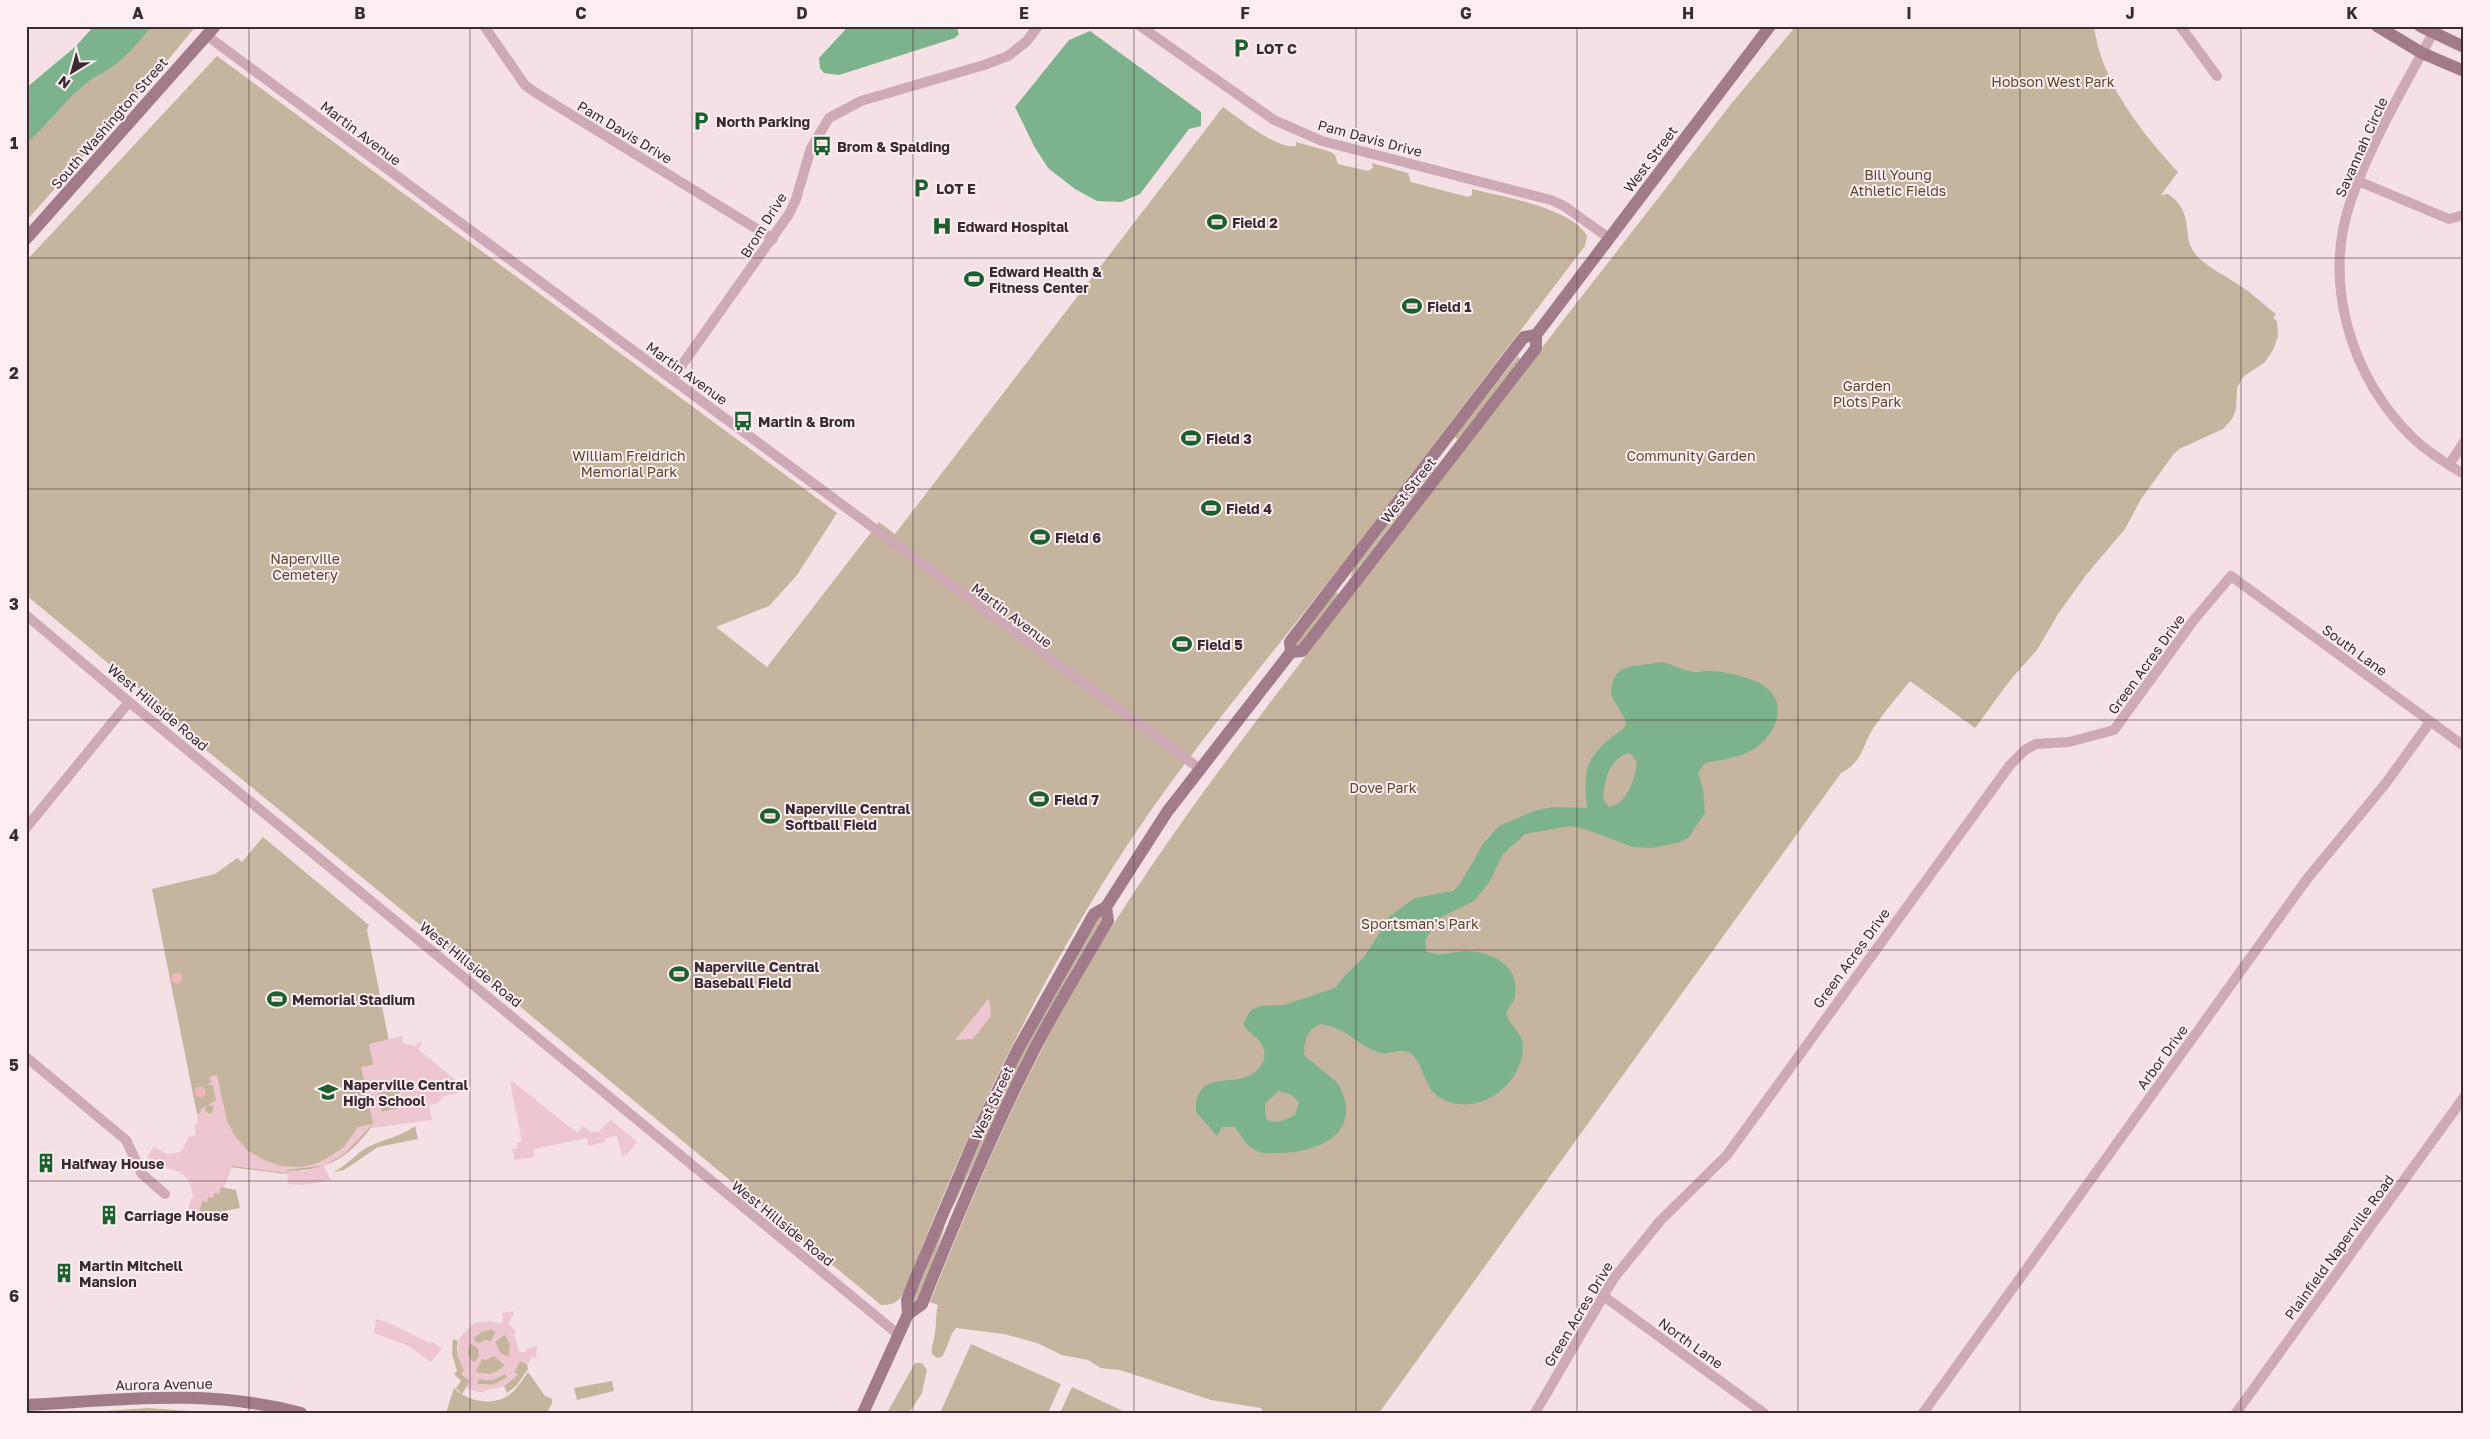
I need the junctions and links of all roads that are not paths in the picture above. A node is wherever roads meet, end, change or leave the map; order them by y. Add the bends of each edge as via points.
1 (484, 26) edge
2 (1038, 26) edge
3 (1140, 26) edge
4 (1770, 26) edge
5 (2180, 26) edge
6 (2376, 26) edge
7 (2420, 26) edge
8 (210, 31) edge
9 (2432, 33) junction
10 (2464, 47) edge
11 (2422, 53) junction
12 (2464, 71) edge
13 (2217, 76) dead end
14 (2358, 181) junction
15 (2464, 215) edge
16 (1609, 238) junction
17 (26, 239) edge
18 (773, 239) junction
19 (672, 379) junction
20 (2464, 442) edge
21 (2449, 465) junction
22 (2464, 474) edge
23 (2230, 576) joint
24 (26, 614) edge
25 (129, 702) junction
26 (2430, 722) junction
27 (2464, 746) edge
28 (1200, 769) junction
29 (26, 828) edge
30 (26, 1057) edge
31 (2464, 1097) edge
32 (165, 1194) dead end
33 (1602, 1295) junction
34 (899, 1335) junction
35 (26, 1406) edge
36 (301, 1413) edge
37 (863, 1413) edge
38 (1534, 1413) edge
39 (1764, 1413) edge
40 (1922, 1413) edge
41 (2236, 1413) edge

1 - 18 street, Pam Davis Drive via 525,85
2 - 18 street, Brom Drive via 1008,56 861,101 829,118 811,148 796,199
3 - 16 street, Pam Davis Drive via 1274,120 1322,141 1551,200
4 - 16 street, West Street
5 - 13 street
6 - 11 street
7 - 9 street
8 - 17 street, South Washington Street
8 - 19 street, Martin Avenue
9 - 10 street
9 - 11 street, Savannah Circle
11 - 12 street
11 - 14 street, Savannah Circle
14 - 15 street via 2450,219
14 - 21 street, Savannah Circle via 2345,222 2340,261 2343,308 2353,346 2374,390 2392,416 2415,440
16 - 28 street, West Street via 1536,335 1524,337 1290,642 1291,652
18 - 19 street, Brom Drive
19 - 28 street, Martin Avenue
20 - 21 street
21 - 22 street, Savannah Circle
23 - 26 street, South Lane
23 - 33 street, Green Acres Drive via 2114,730 2069,742 2036,744 2010,765 1727,1155 1660,1221
24 - 25 street, West Hillside Road
25 - 29 street
25 - 34 street, West Hillside Road
26 - 27 street, South Lane
26 - 40 street, Arbor Drive via 2386,783 2307,879
28 - 34 street, West Street via 1167,812 1106,906 1108,921 1016,1086 972,1181 922,1304 908,1314
30 - 32 street via 126,1140 142,1174
31 - 41 street, Plainfield Naperville Road
33 - 38 street, Green Acres Drive
33 - 39 street, North Lane
34 - 37 street, West Street
35 - 36 street, Aurora Avenue via 177,1396 223,1398

